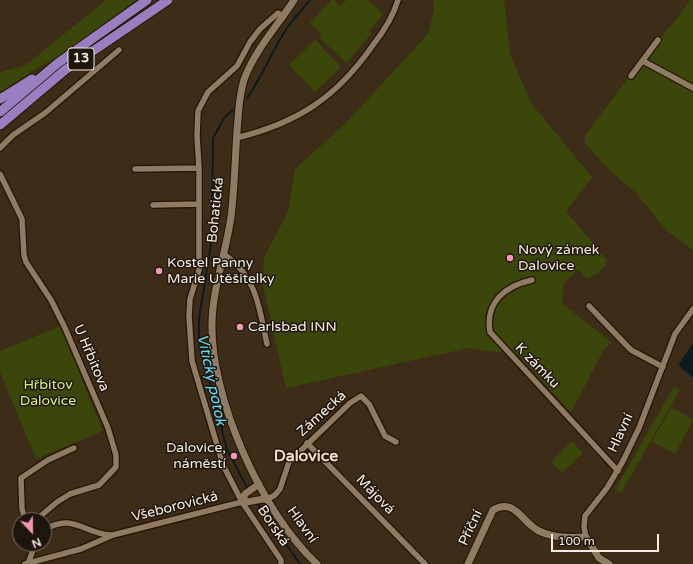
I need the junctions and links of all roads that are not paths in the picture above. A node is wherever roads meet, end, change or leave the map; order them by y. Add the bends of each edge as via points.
1 (147, 0) edge
2 (168, 0) edge
3 (294, 0) edge
4 (398, 0) edge
5 (280, 15) junction
6 (658, 40) dead end
7 (119, 50) dead end
8 (643, 61) junction
9 (58, 62) junction
10 (631, 76) dead end
11 (693, 88) edge
12 (0, 99) edge
13 (0, 112) edge
14 (0, 126) edge
15 (236, 138) junction
16 (0, 148) edge
17 (199, 168) junction
18 (135, 169) dead end
19 (0, 174) edge
20 (199, 204) junction
21 (153, 205) dead end
22 (224, 254) junction
23 (532, 280) dead end
24 (589, 306) dead end
25 (693, 309) edge
26 (267, 344) dead end
27 (664, 367) junction
28 (396, 442) dead end
29 (307, 443) junction
30 (74, 448) dead end
31 (618, 471) junction
32 (257, 486) junction
33 (265, 498) junction
34 (242, 502) junction
35 (23, 512) edge
36 (45, 512) edge
37 (52, 526) edge
38 (113, 536) junction
39 (586, 537) junction
40 (32, 552) edge
41 (599, 561) edge
42 (27, 564) edge
43 (281, 564) edge
44 (317, 564) edge
45 (425, 564) edge
46 (468, 564) edge
47 (609, 564) edge

1 - 9 highway, 13
2 - 14 highway, 13 via 65,70
3 - 5 street, Bohatická
4 - 15 street via 394,14 378,38 357,68 335,91 290,119 257,133
5 - 15 street, Bohatická via 245,78 239,100
5 - 17 street, Borská via 260,29 237,66 208,92 204,99 197,118
6 - 8 street
7 - 16 street via 46,113 13,135
8 - 10 street
8 - 11 street
9 - 12 highway
9 - 13 highway, 13
15 - 22 street, Bohatická via 234,191
17 - 18 street
17 - 20 street, Borská
19 - 36 street, U Hřbitova via 22,219 26,262 51,300 65,328 108,428 116,455 116,467 99,485 70,494
20 - 21 street
20 - 34 street, Borská via 200,270 190,299 189,316 192,361 223,465
22 - 26 street via 235,262 252,285
22 - 32 street, Bohatická via 214,301 213,347 230,421
23 - 31 street, K zámku via 507,288 501,294 491,315 490,332
24 - 27 street via 632,350
25 - 27 street, Hlavní via 676,334
27 - 31 street, Hlavní
28 - 29 street, Zámecká via 385,436 369,404 361,396
29 - 33 street, Zámecká via 289,462 276,495
29 - 45 street, Májová
30 - 35 street via 48,460 22,478
31 - 39 street, Hlavní via 585,516
32 - 33 street, Bohatická
32 - 34 street via 246,494
33 - 34 street via 251,503
33 - 44 street, Hlavní via 301,548
34 - 38 street, Všeborovická
34 - 43 street, Borská via 281,560
37 - 38 street, Všeborovická via 73,522 103,535
38 - 42 street, Všeborovická via 81,549
39 - 41 street, Hlavní
39 - 46 street, Příční via 555,537 538,531 510,506 501,505 493,510
40 - 42 street, Všeborovická
41 - 47 street

